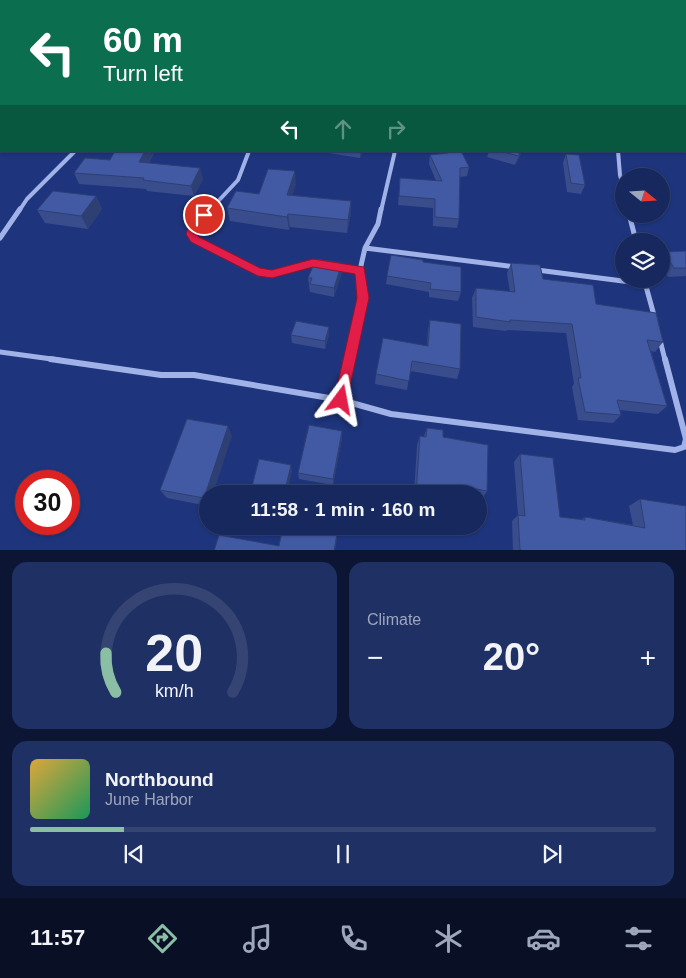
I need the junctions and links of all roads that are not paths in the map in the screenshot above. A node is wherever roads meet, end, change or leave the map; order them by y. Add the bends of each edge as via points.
1 (74, 152) edge
2 (250, 152) edge
3 (396, 152) edge
4 (618, 152) edge
5 (619, 168) edge
6 (0, 238) edge
7 (365, 248) junction
8 (520, 268) edge
9 (530, 269) edge
10 (360, 270) junction
11 (615, 278) edge
12 (647, 288) edge
13 (0, 352) edge
14 (341, 400) junction

1 - 6 street via 27,199
2 - 10 street via 238,180 193,228 191,234 195,240 258,272 272,274 313,263
3 - 7 street via 378,224
4 - 5 street
7 - 8 street
7 - 10 street
9 - 11 street
10 - 14 street via 363,298
12 - 14 street via 686,439 684,447 675,450 391,414
13 - 14 street via 160,375 194,375

